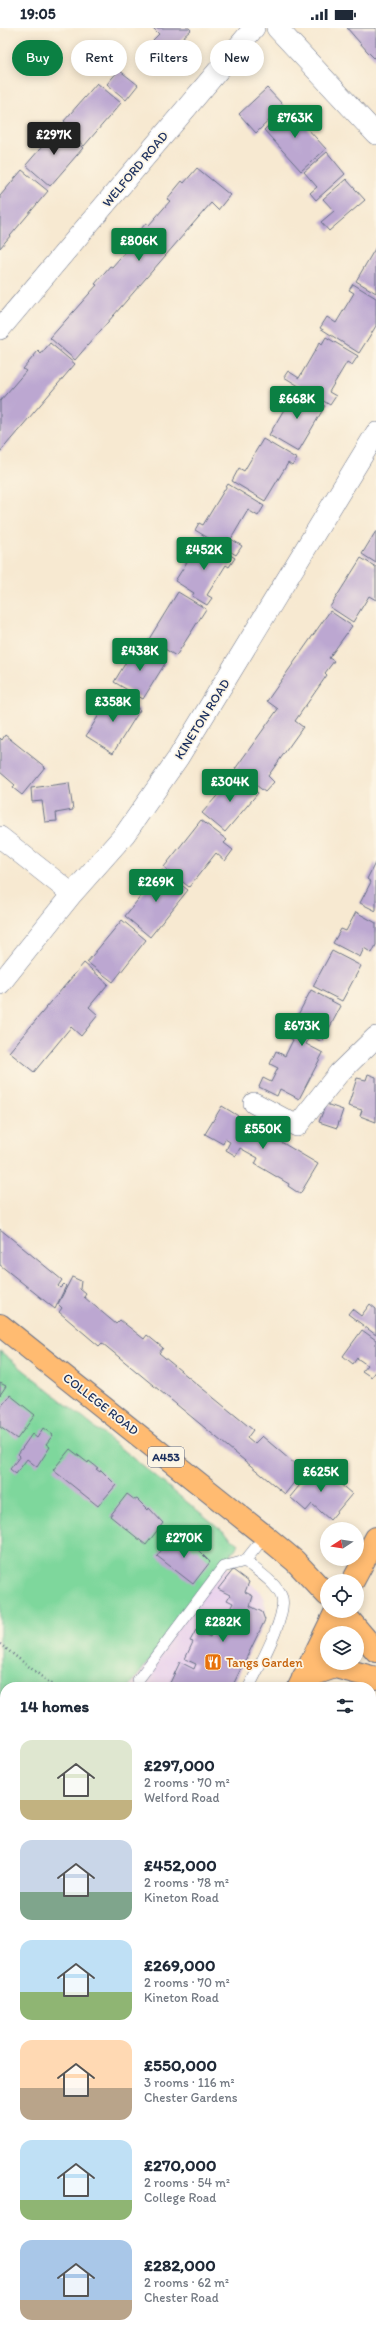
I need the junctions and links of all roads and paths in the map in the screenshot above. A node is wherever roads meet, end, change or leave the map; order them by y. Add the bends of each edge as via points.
1 (254, 28) edge
2 (277, 28) edge
3 (376, 134) edge
4 (0, 329) edge
5 (376, 433) edge
6 (0, 837) edge
7 (72, 894) junction
8 (0, 984) edge
9 (376, 1037) edge
10 (254, 1103) dead end
11 (0, 1325) edge
12 (265, 1536) junction
13 (376, 1538) edge
14 (245, 1561) junction
15 (357, 1574) edge
16 (320, 1588) edge
17 (333, 1618) edge
18 (348, 1618) edge
19 (358, 1618) edge
20 (376, 1628) edge
21 (0, 1644) edge
22 (376, 1652) edge
23 (376, 1678) edge
24 (138, 1680) dead end
25 (49, 1682) edge
26 (251, 1682) edge
27 (301, 1682) edge
28 (303, 1682) edge

1 - 4 street, WELFORD ROAD
2 - 3 street
5 - 7 street, KINETON ROAD via 178,758 125,834
6 - 7 street
7 - 8 street, KINETON ROAD
9 - 10 street via 339,1072 297,1126
11 - 12 main road, COLLEGE ROAD / A453
12 - 14 lane
12 - 16 main road, COLLEGE ROAD / A453 via 295,1561
13 - 15 main road
14 - 24 lane via 223,1567
14 - 26 lane via 272,1584 282,1598 280,1619
17 - 27 main road
18 - 22 main road
19 - 20 main road
21 - 25 path
23 - 28 main road via 335,1667

